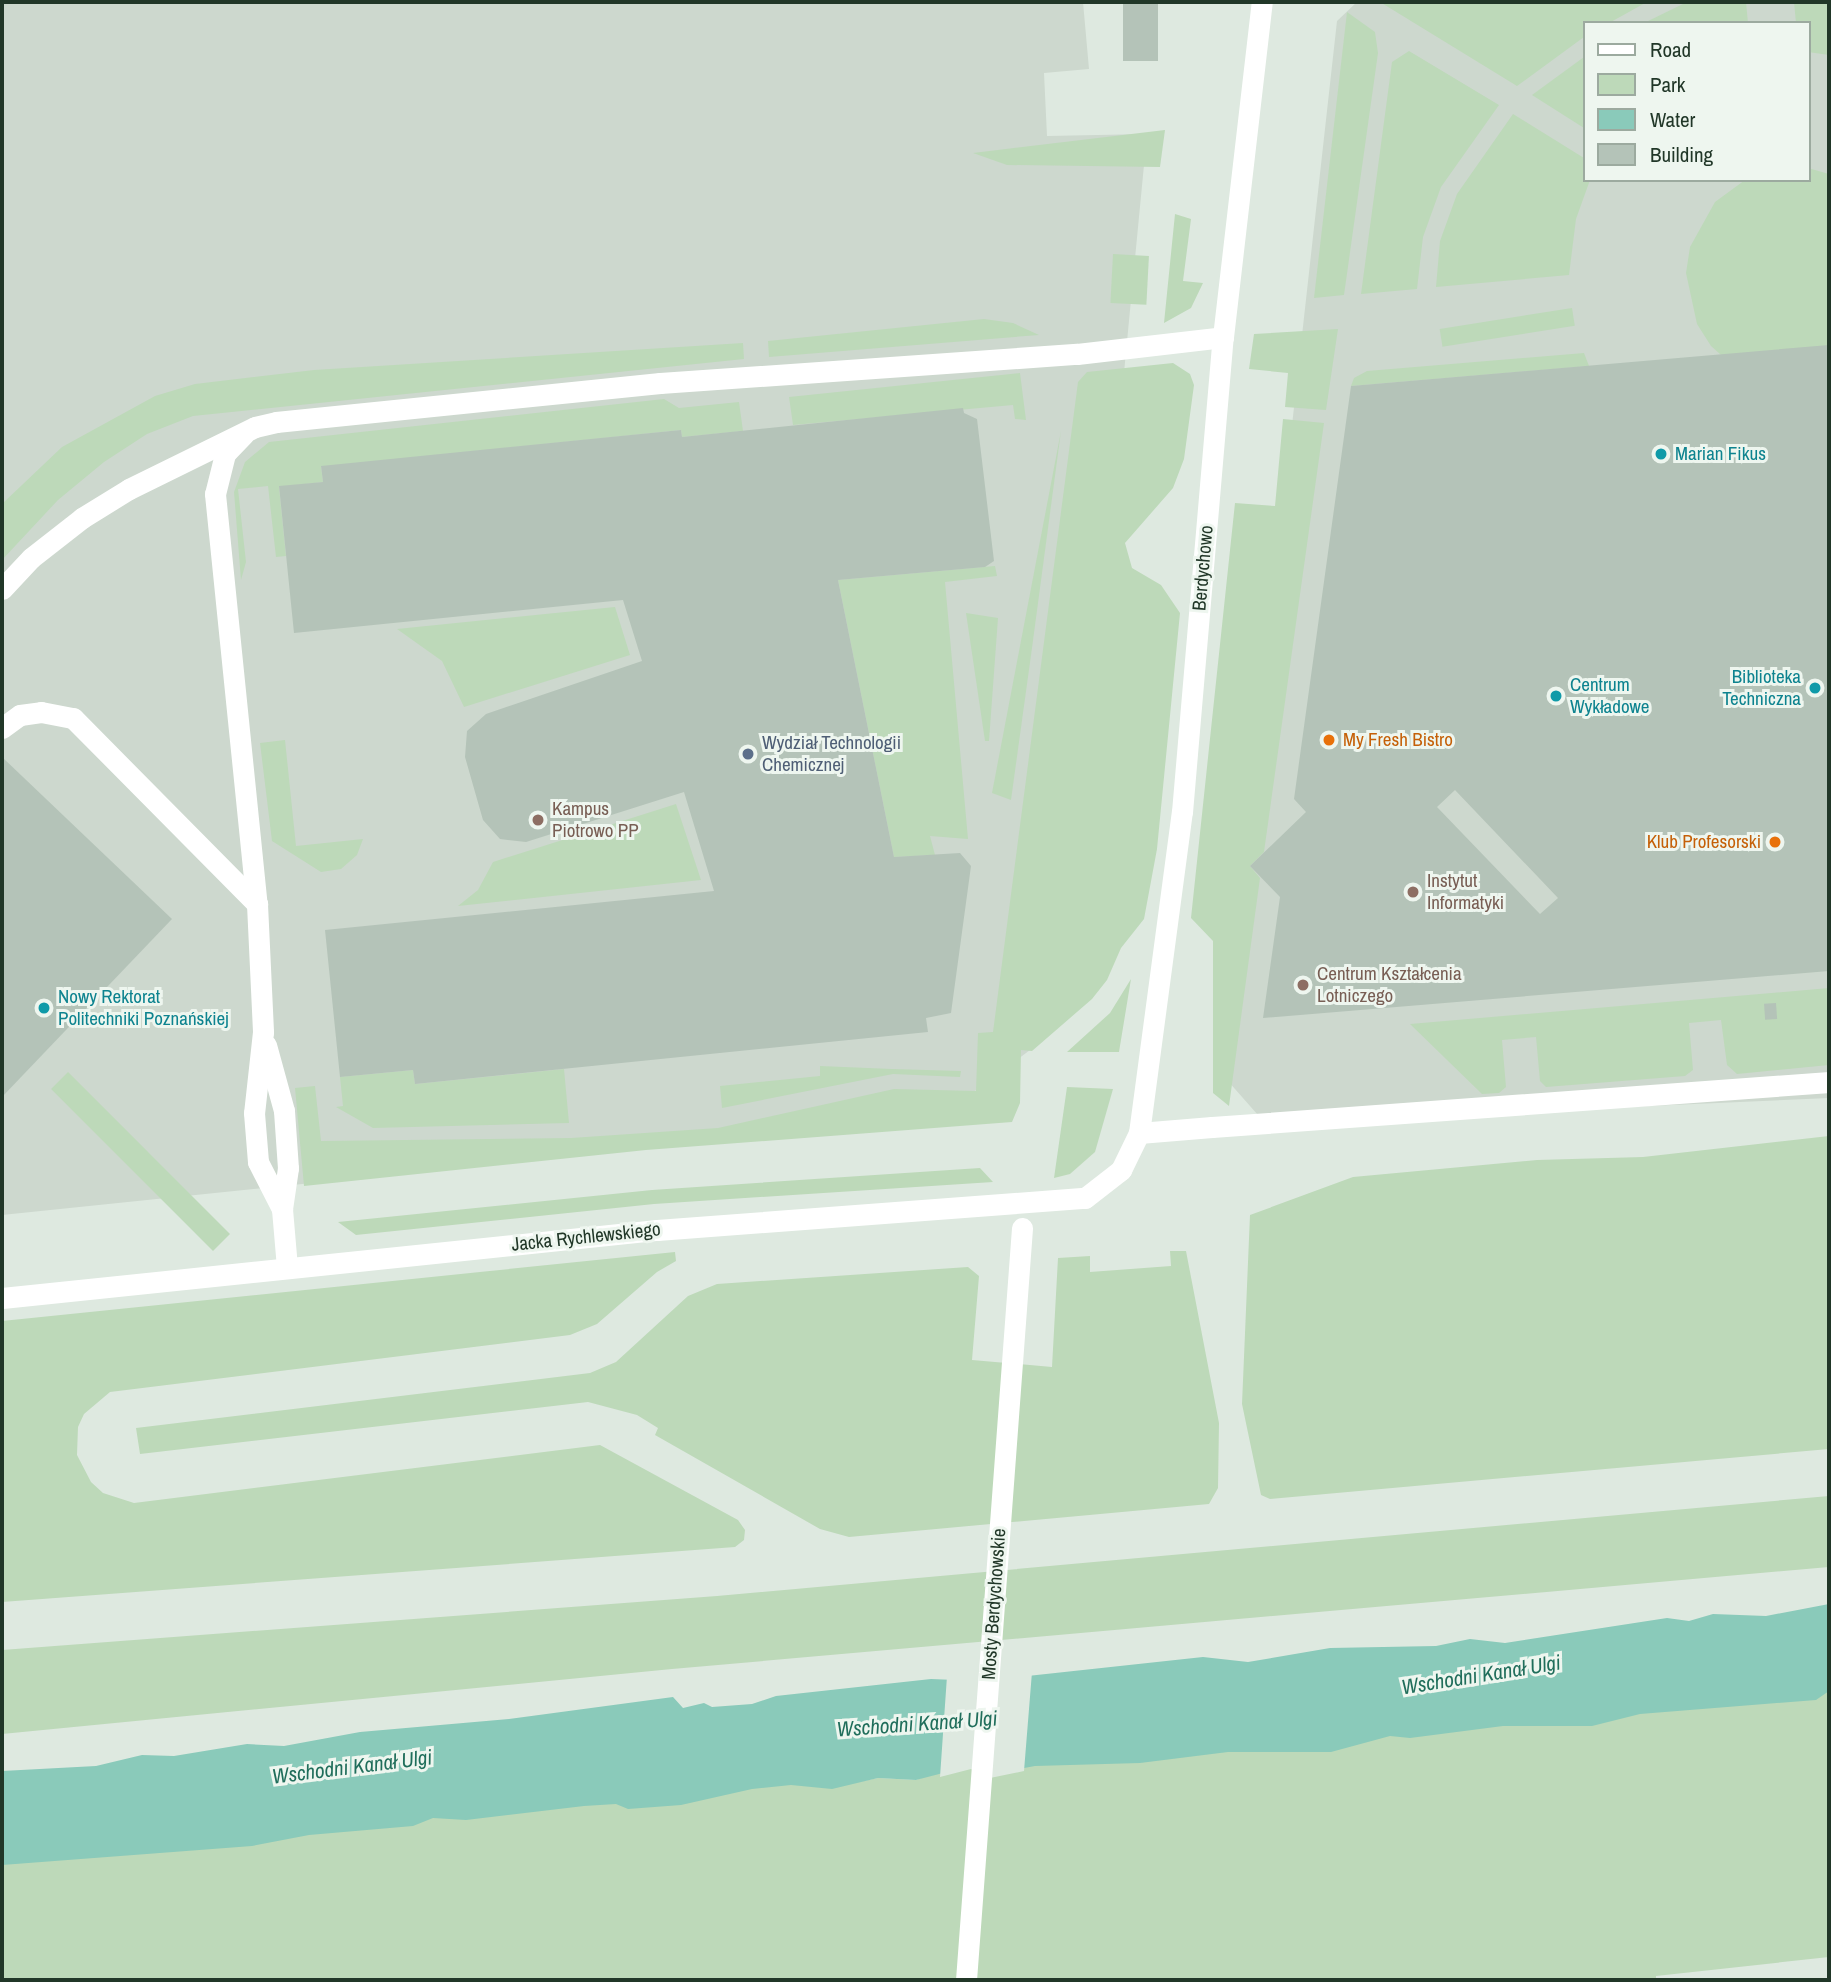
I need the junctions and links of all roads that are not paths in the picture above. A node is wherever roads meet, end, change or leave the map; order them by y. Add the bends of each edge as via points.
1 (1262, 2) edge
2 (1223, 337) junction
3 (255, 427) junction
4 (2, 589) edge
5 (2, 728) edge
6 (257, 904) junction
7 (263, 1032) junction
8 (1829, 1082) edge
9 (1139, 1133) junction
10 (282, 1209) junction
11 (1022, 1228) dead end
12 (287, 1267) junction
13 (2, 1298) edge
14 (967, 1980) edge

1 - 2 street, Berdychowo
2 - 3 street via 1077,354 660,383
2 - 9 street, Berdychowo via 1182,812
3 - 4 street via 181,461 82,518 31,558
3 - 6 street via 225,454 215,494
5 - 6 street via 20,715 41,712 73,718
6 - 7 street
7 - 10 street via 284,1111 288,1168
7 - 10 street via 254,1113 258,1162
8 - 9 street
9 - 12 street, Jacka Rychlewskiego via 1121,1170 1085,1198 657,1230
10 - 12 street
11 - 14 street, Mosty Berdychowskie
12 - 13 street, Jacka Rychlewskiego

